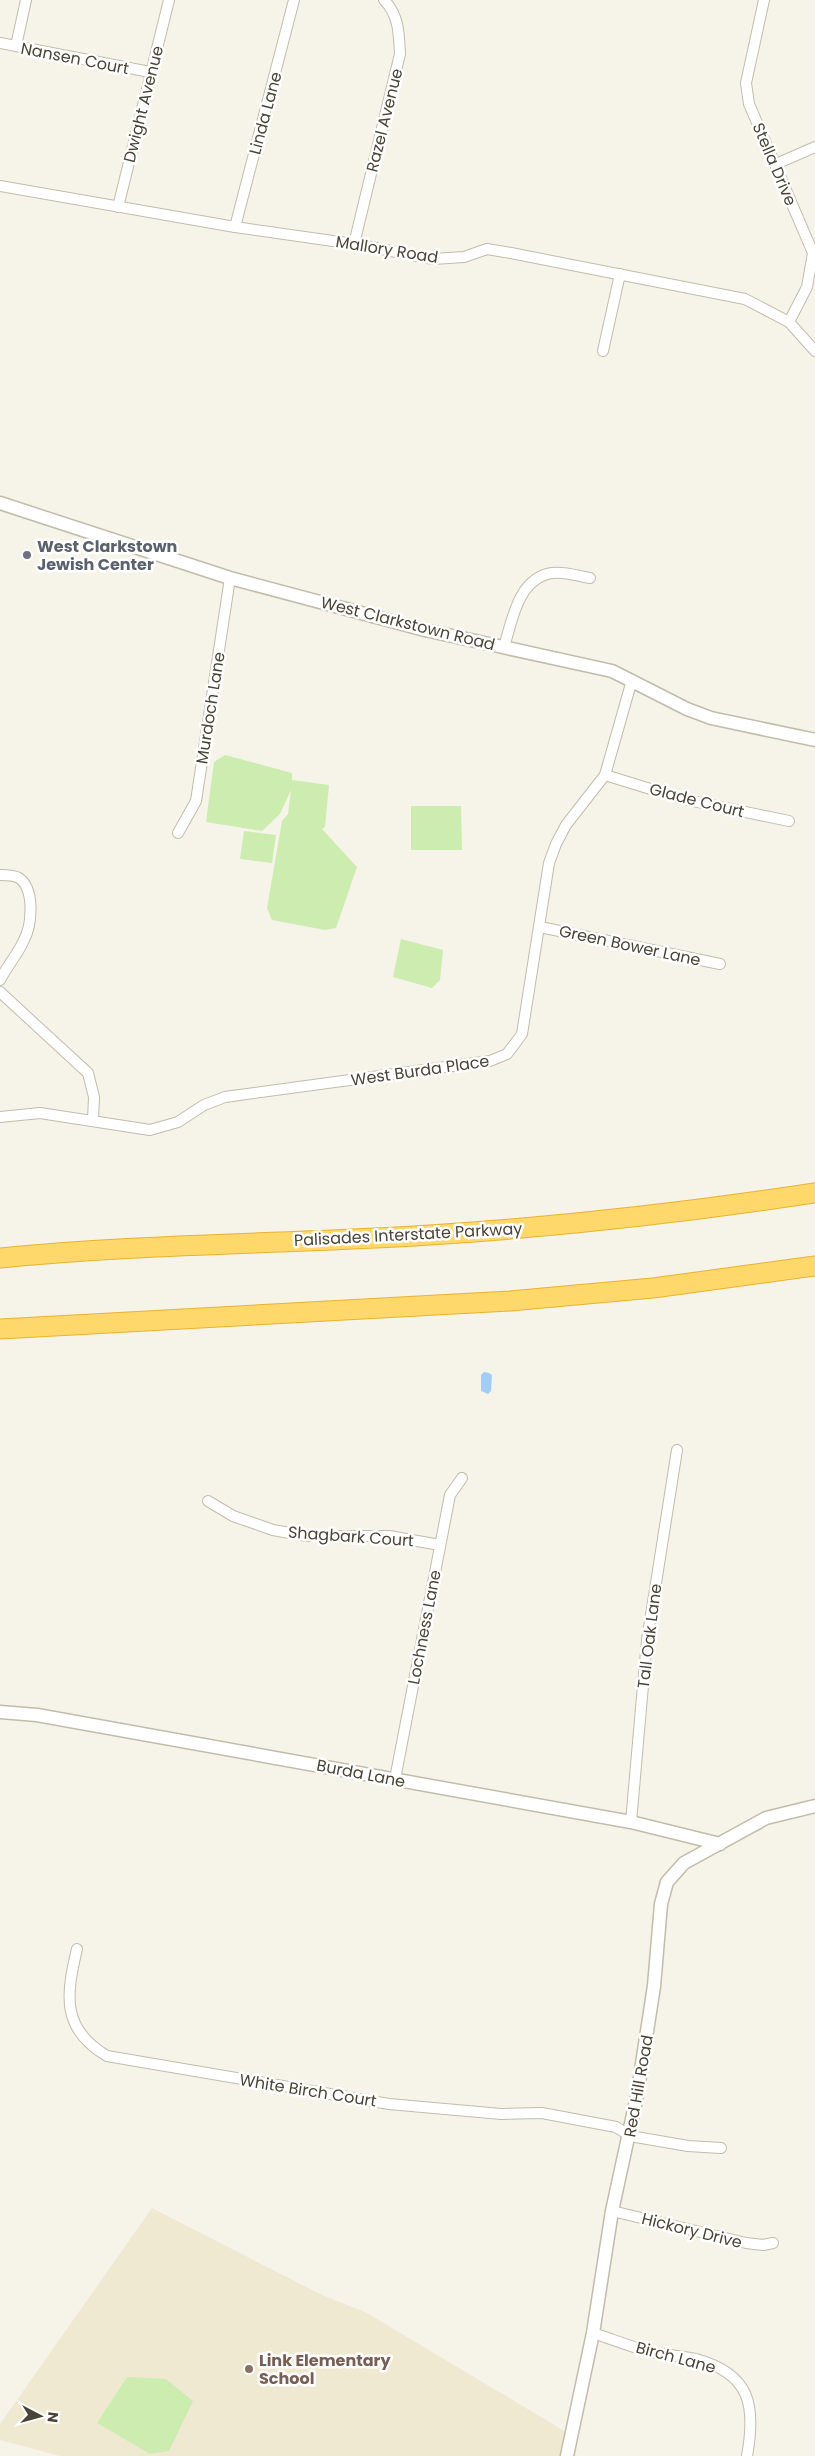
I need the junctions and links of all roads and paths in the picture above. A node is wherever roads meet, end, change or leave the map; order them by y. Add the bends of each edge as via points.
1 (26, 0) edge
2 (169, 0) edge
3 (294, 0) edge
4 (384, 0) edge
5 (764, 0) edge
6 (0, 43) edge
7 (16, 46) junction
8 (150, 72) junction
9 (815, 147) edge
10 (776, 164) junction
11 (0, 186) edge
12 (118, 207) junction
13 (235, 227) junction
14 (354, 244) junction
15 (814, 253) edge
16 (620, 274) junction
17 (789, 322) junction
18 (603, 351) dead end
19 (815, 351) edge
20 (0, 503) edge
21 (230, 578) junction
22 (590, 578) dead end
23 (504, 647) junction
24 (632, 680) junction
25 (815, 740) edge
26 (605, 775) junction
27 (789, 821) dead end
28 (178, 833) dead end
29 (0, 874) edge
30 (540, 927) junction
31 (720, 964) dead end
32 (0, 980) edge
33 (0, 992) edge
34 (0, 1117) edge
35 (93, 1120) junction
36 (815, 1193) edge
37 (0, 1258) edge
38 (815, 1266) edge
39 (0, 1329) edge
40 (677, 1450) dead end
41 (462, 1478) dead end
42 (208, 1501) dead end
43 (440, 1545) junction
44 (0, 1712) edge
45 (395, 1780) junction
46 (815, 1806) edge
47 (631, 1822) junction
48 (720, 1844) junction
49 (76, 1949) dead end
50 (630, 2136) junction
51 (721, 2148) dead end
52 (612, 2211) junction
53 (773, 2243) dead end
54 (592, 2333) junction
55 (567, 2456) edge
56 (747, 2456) edge

1 - 7 street
2 - 8 street, Dwight Avenue
3 - 13 street, Linda Lane
4 - 14 street, Razel Avenue via 392,7 399,28 400,54
5 - 10 street, Stella Drive via 746,83 749,104
6 - 7 street, Nansen Court
7 - 8 street, Nansen Court
8 - 12 street, Dwight Avenue
9 - 10 street
10 - 15 street, Stella Drive
11 - 12 street, Mallory Road
12 - 13 street, Mallory Road
13 - 14 street, Mallory Road
14 - 16 street, Mallory Road via 433,259 464,257 487,249
15 - 17 street, Stella Drive via 807,287
16 - 17 street, Mallory Road via 745,299
16 - 18 street
17 - 19 street, Mallory Road
20 - 21 street, West Clarkstown Road
21 - 23 street, West Clarkstown Road via 386,620
21 - 28 street, Murdoch Lane via 196,801
22 - 23 street via 551,573 540,577 527,588 517,604
23 - 24 street, West Clarkstown Road via 612,671
24 - 25 street, West Clarkstown Road via 711,718
24 - 26 street, West Burda Place
26 - 27 street, Glade Court via 683,800
26 - 30 street, West Burda Place via 566,825 556,844
29 - 32 street via 18,877 27,887 29,898 25,939
30 - 31 street, Green Bower Lane
30 - 35 street, West Burda Place via 522,1034 507,1054 490,1061 225,1097 204,1105 178,1122 150,1130
33 - 35 street via 88,1073 94,1097
34 - 35 street, West Burda Place via 40,1113
36 - 37 highway, Palisades Interstate Parkway via 636,1217 485,1231
38 - 39 highway via 653,1288 492,1303
40 - 47 street, Tall Oak Lane via 647,1640
41 - 43 street, Lochness Lane via 450,1495
42 - 43 street, Shagbark Court via 233,1516 273,1530 307,1536 389,1536
43 - 45 street, Lochness Lane
44 - 45 street, Burda Lane
45 - 47 street, Burda Lane
46 - 48 street, Red Hill Road via 766,1818
47 - 48 street, Burda Lane
48 - 50 street, Red Hill Road via 684,1863 667,1882 661,1904 654,1986
49 - 50 street, White Birch Court via 69,1980 70,2018 91,2046 107,2056 389,2104 501,2114 542,2113 616,2127
50 - 51 street, White Birch Court
50 - 52 street, Red Hill Road
52 - 53 street, Hickory Drive via 746,2243 763,2246
52 - 54 street, Red Hill Road
54 - 55 street, Red Hill Road
54 - 56 street, Birch Lane via 652,2352 696,2359 730,2373 747,2395 751,2410

